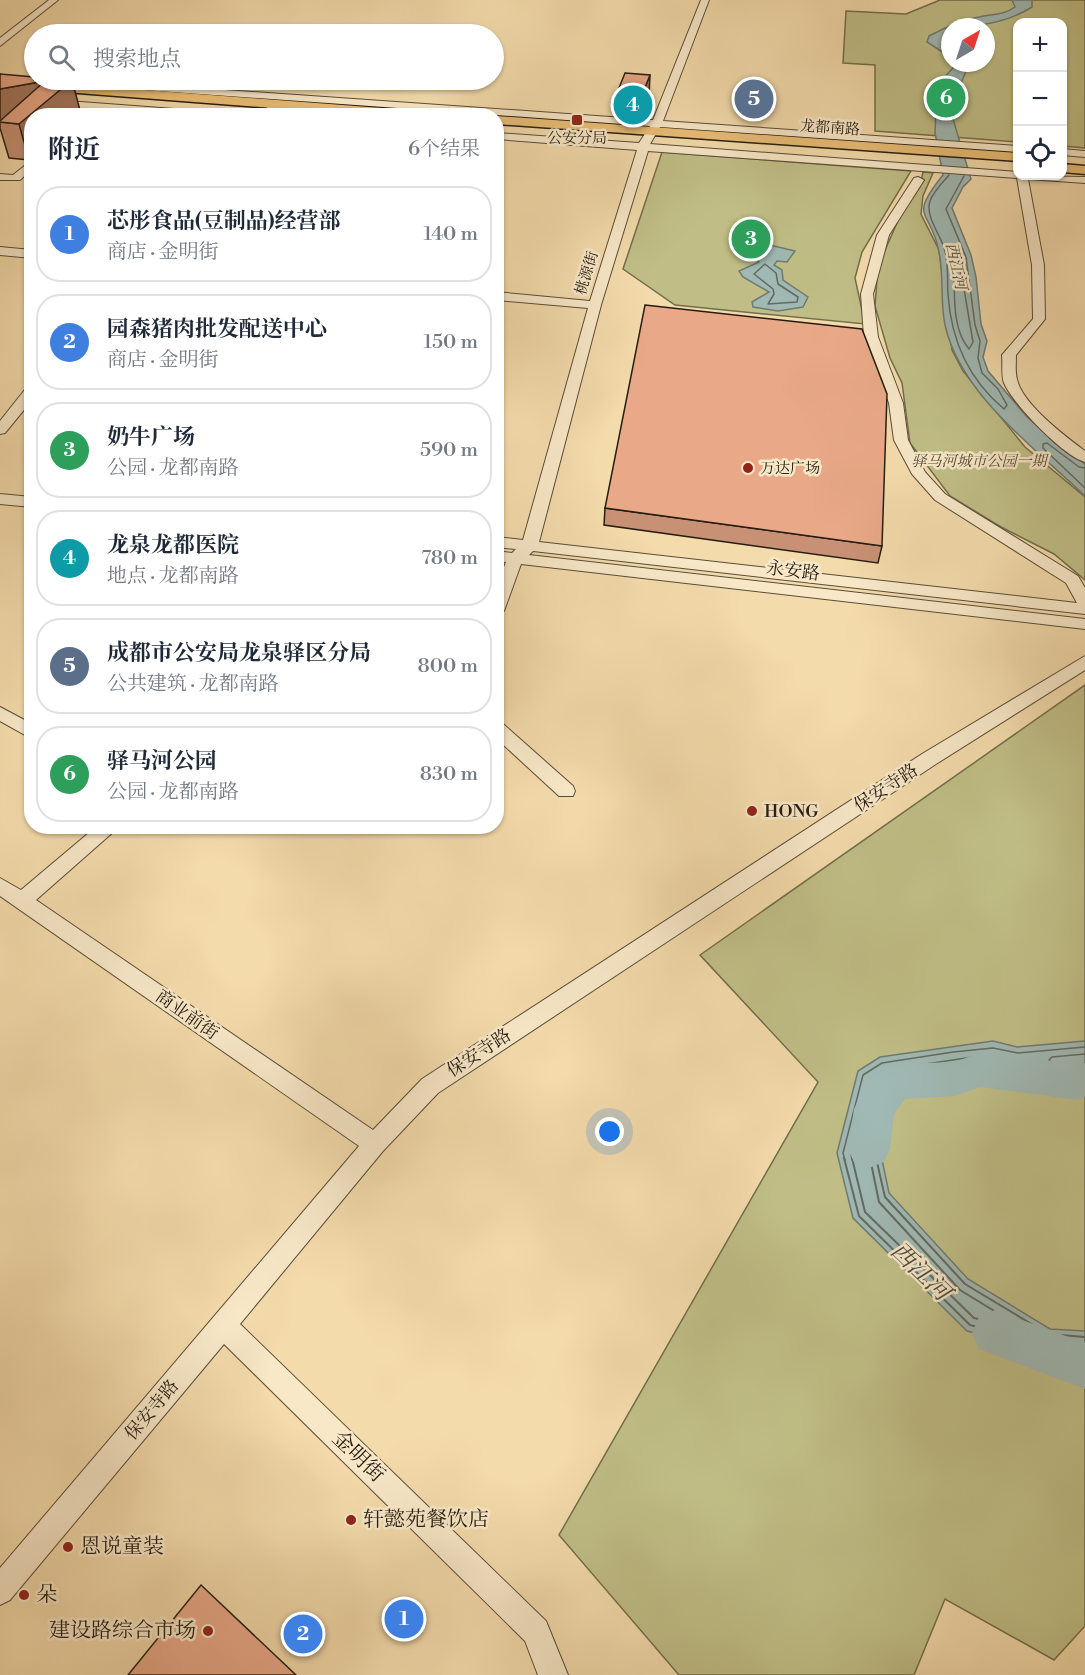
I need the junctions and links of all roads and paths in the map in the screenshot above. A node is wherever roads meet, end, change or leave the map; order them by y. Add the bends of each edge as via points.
1 (41, 0) edge
2 (54, 0) edge
3 (705, 0) edge
4 (0, 32) edge
5 (0, 42) edge
6 (0, 76) edge
7 (24, 78) edge
8 (0, 83) edge
9 (24, 85) edge
10 (70, 90) edge
11 (157, 90) edge
12 (0, 91) edge
13 (0, 99) edge
14 (121, 108) edge
15 (242, 108) edge
16 (250, 108) edge
17 (354, 108) edge
18 (504, 121) edge
19 (504, 122) edge
20 (504, 128) edge
21 (650, 135) junction
22 (504, 136) edge
23 (1013, 151) edge
24 (1067, 152) edge
25 (910, 154) junction
26 (1085, 154) edge
27 (1013, 157) edge
28 (989, 160) junction
29 (1067, 160) edge
30 (1085, 162) edge
31 (1067, 168) edge
32 (1013, 169) edge
33 (24, 170) edge
34 (1085, 170) edge
35 (0, 177) edge
36 (1067, 178) edge
37 (918, 180) dead end
38 (1022, 180) edge
39 (1085, 180) edge
40 (0, 251) edge
41 (24, 253) edge
42 (504, 297) edge
43 (595, 305) junction
44 (24, 400) edge
45 (0, 430) edge
46 (1085, 458) edge
47 (0, 485) edge
48 (24, 488) edge
49 (0, 499) edge
50 (24, 501) edge
51 (504, 543) edge
52 (530, 545) junction
53 (504, 557) edge
54 (515, 559) junction
55 (504, 589) edge
56 (1085, 602) edge
57 (1085, 609) edge
58 (1085, 624) edge
59 (1085, 662) edge
60 (0, 713) edge
61 (24, 728) edge
62 (504, 734) edge
63 (566, 791) dead end
64 (102, 834) edge
65 (0, 886) edge
66 (22, 901) junction
67 (375, 1144) junction
68 (223, 1325) junction
69 (0, 1590) edge
70 (553, 1675) edge

1 - 4 street
2 - 5 street
3 - 21 street, 桃源街
6 - 7 street
8 - 9 main road
10 - 16 main road
11 - 17 street
12 - 15 main road
13 - 14 street
18 - 21 main road, 龙都南路
19 - 21 street
20 - 21 main road, 龙都南路
21 - 22 street
21 - 25 main road, 龙都南路
21 - 25 street
21 - 43 street, 桃源街
23 - 28 street
24 - 26 street
25 - 28 main road, 龙都南路
27 - 28 main road, 龙都南路
28 - 32 main road, 龙都南路
29 - 30 main road
31 - 34 main road
33 - 35 street via 16,178
36 - 39 street
37 - 56 street via 883,235 867,294 871,337 896,403 902,440 919,474 940,497 1072,580
38 - 46 street via 1038,265 1038,319 1009,355 1011,382 1026,404 1064,443
40 - 41 street
42 - 43 street
43 - 52 street, 桃源街
44 - 45 street
47 - 48 street
49 - 50 street
51 - 52 street
52 - 54 street
52 - 57 street
53 - 54 street, 永安路
54 - 55 street
54 - 58 street, 永安路
59 - 67 street, 保安寺路 via 430,1086
60 - 61 street
62 - 63 street
64 - 66 street
65 - 66 street, 商业前街
66 - 67 street, 商业前街
67 - 68 street, 保安寺路
68 - 69 street, 保安寺路
68 - 70 street, 金明街 via 536,1631

